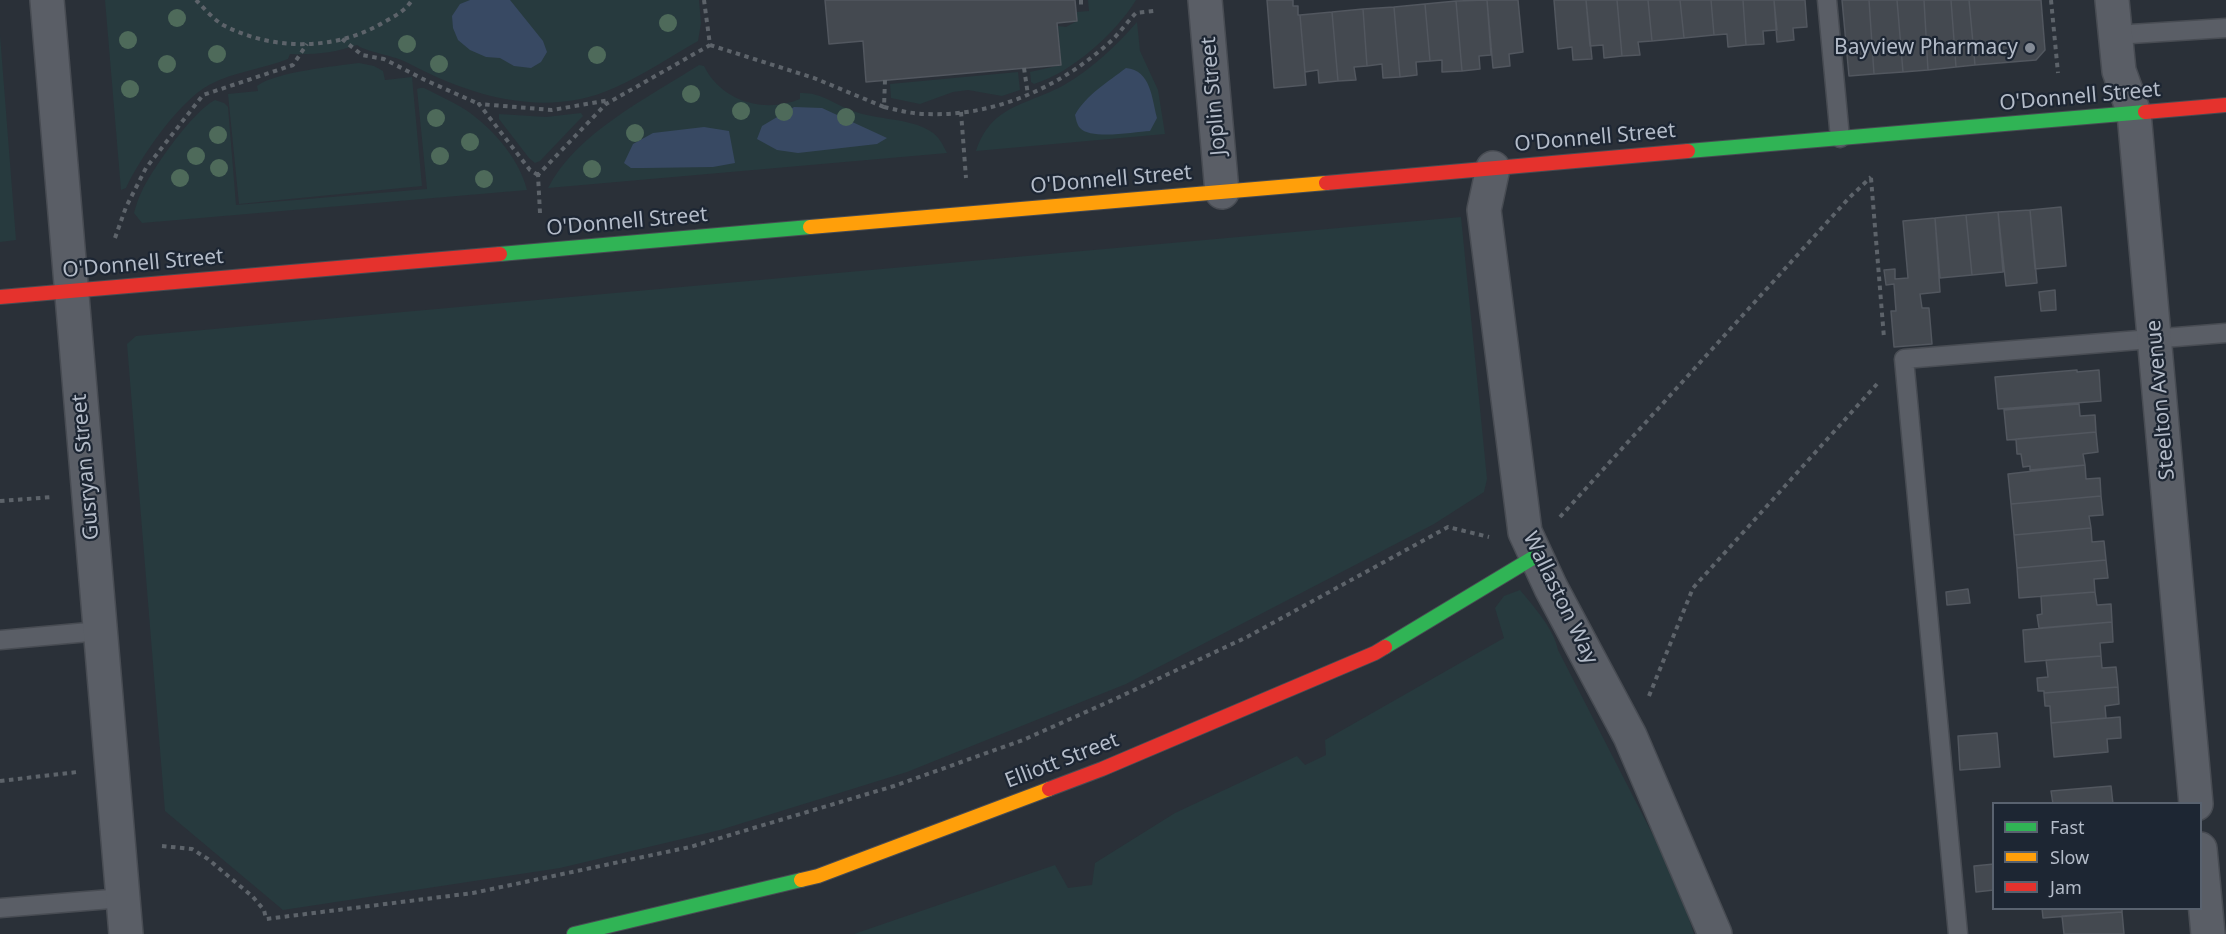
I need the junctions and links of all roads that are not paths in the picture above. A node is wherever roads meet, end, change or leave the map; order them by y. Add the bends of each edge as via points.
1 (47, 0) edge
2 (1205, 0) edge
3 (1827, 0) edge
4 (2112, 0) edge
5 (2226, 28) edge
6 (2115, 35) junction
7 (2226, 105) edge
8 (2134, 113) junction
9 (1840, 138) junction
10 (1493, 168) junction
11 (1222, 192) junction
12 (71, 291) junction
13 (0, 297) edge
14 (2226, 333) edge
15 (2155, 339) junction
16 (1534, 552) junction
17 (100, 631) junction
18 (0, 640) edge
19 (2196, 802) edge
20 (2202, 870) edge
21 (123, 898) junction
22 (0, 908) edge
23 (126, 934) edge
24 (574, 934) edge
25 (1715, 934) edge
26 (1958, 934) edge
27 (2208, 934) edge

1 - 12 street, Gusryan Street
2 - 11 street, Joplin Street
3 - 9 lane
4 - 6 street, Steelton Avenue
5 - 6 lane
6 - 8 street, Steelton Avenue via 2119,71
7 - 8 street, O'Donnell Street
8 - 9 street, O'Donnell Street
8 - 15 street, Steelton Avenue
9 - 10 street, O'Donnell Street
10 - 11 street, O'Donnell Street
10 - 16 street, Wallaston Way via 1484,210 1515,468 1525,532
11 - 12 street, O'Donnell Street
12 - 13 street, O'Donnell Street
12 - 17 street, Gusryan Street
14 - 15 lane
15 - 19 street, Steelton Avenue
15 - 26 lane via 1904,358
16 - 24 street, Elliott Street via 1375,654 1102,770 818,876
16 - 25 street, Wallaston Way via 1623,722
17 - 18 lane
17 - 21 street, Gusryan Street
20 - 27 street
21 - 22 lane
21 - 23 street, Gusryan Street

